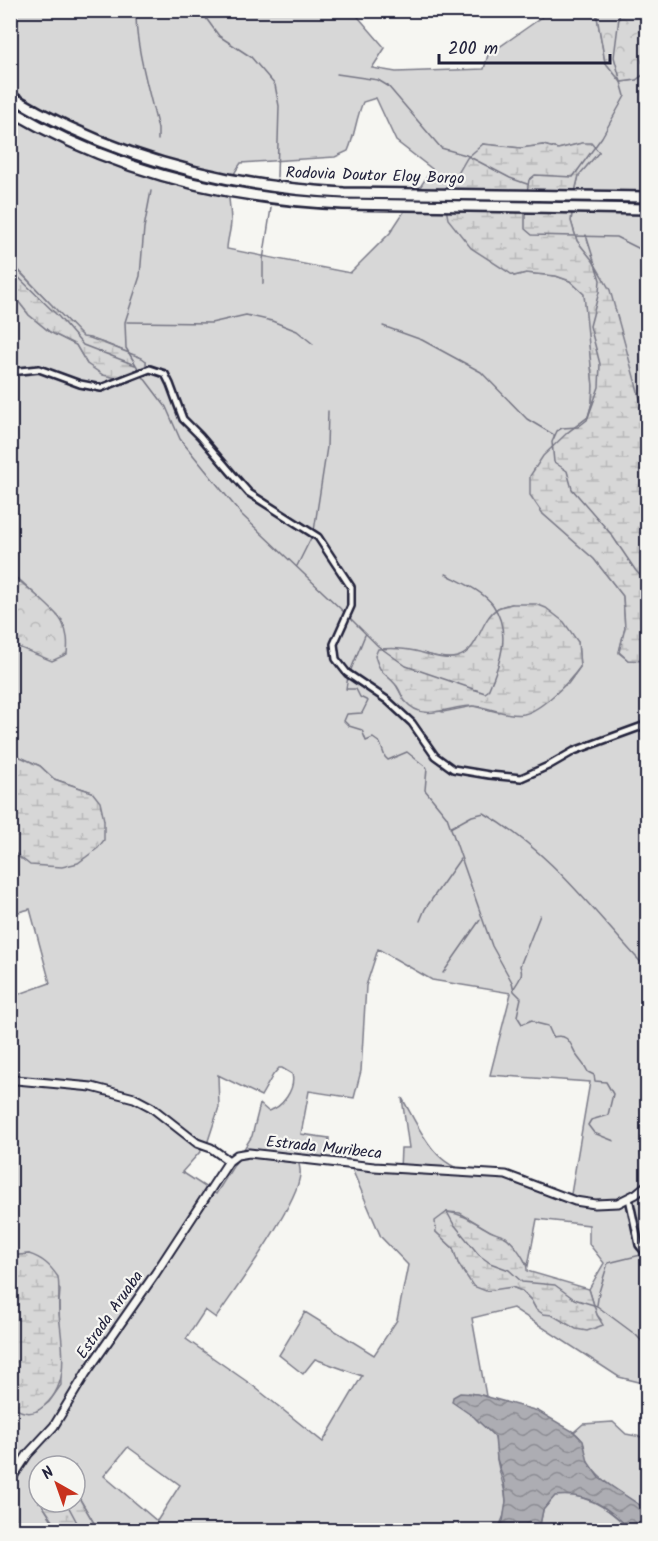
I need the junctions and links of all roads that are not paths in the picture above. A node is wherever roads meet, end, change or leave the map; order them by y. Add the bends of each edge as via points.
1 (10, 96) edge
2 (10, 110) edge
3 (648, 197) edge
4 (648, 209) edge
5 (10, 372) edge
6 (648, 724) edge
7 (10, 1078) edge
8 (229, 1161) junction
9 (648, 1184) edge
10 (628, 1198) junction
11 (648, 1256) edge
12 (10, 1481) edge

1 - 3 highway, Rodovia Doutor Eloy Borgo via 62,124 130,152 247,183 344,192
2 - 4 highway, Rodovia Doutor Eloy Borgo via 125,164 245,195 343,204
5 - 6 street via 39,369 101,388 150,369 165,374 183,419 249,493 318,537 351,587 351,606 334,644 336,659 346,672 412,723 435,756 453,769 521,778 574,751
7 - 8 street via 92,1087 134,1098 196,1143
8 - 10 street, Estrada Muribeca via 249,1153 375,1167 506,1175 575,1202 618,1203
8 - 12 street, Estrada Aruaba via 54,1426
9 - 10 street, Estrada Muribeca
10 - 11 street via 639,1245

